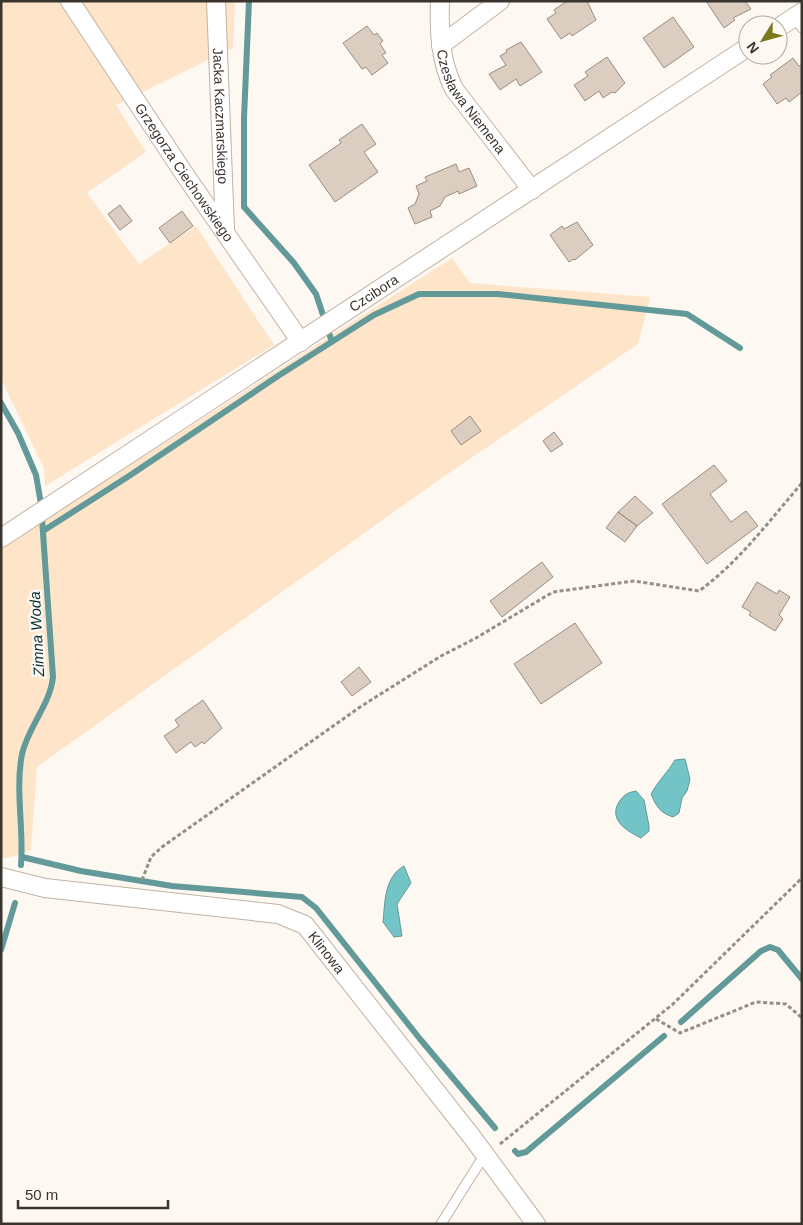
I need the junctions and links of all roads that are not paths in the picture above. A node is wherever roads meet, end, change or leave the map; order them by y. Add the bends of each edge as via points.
1 (70, 1) edge
2 (216, 1) edge
3 (440, 1) edge
4 (500, 1) edge
5 (441, 45) junction
6 (738, 54) edge
7 (532, 190) junction
8 (224, 230) junction
9 (301, 342) junction
10 (1, 538) edge
11 (1, 878) edge
12 (485, 1154) junction
13 (440, 1224) edge
14 (536, 1224) edge

1 - 8 street, Grzegorza Ciechowskiego
2 - 8 street, Jacka Kaczmarskiego
3 - 5 street, Czesława Niemena
4 - 5 street
5 - 7 street, Czesława Niemena via 445,71 454,89
6 - 7 street, Czcibora
7 - 9 street, Czcibora
8 - 9 street, Grzegorza Ciechowskiego
9 - 10 street, Czcibora
11 - 12 street, Klinowa via 45,888 137,900 278,914 305,924
12 - 13 lane
12 - 14 street, Klinowa

